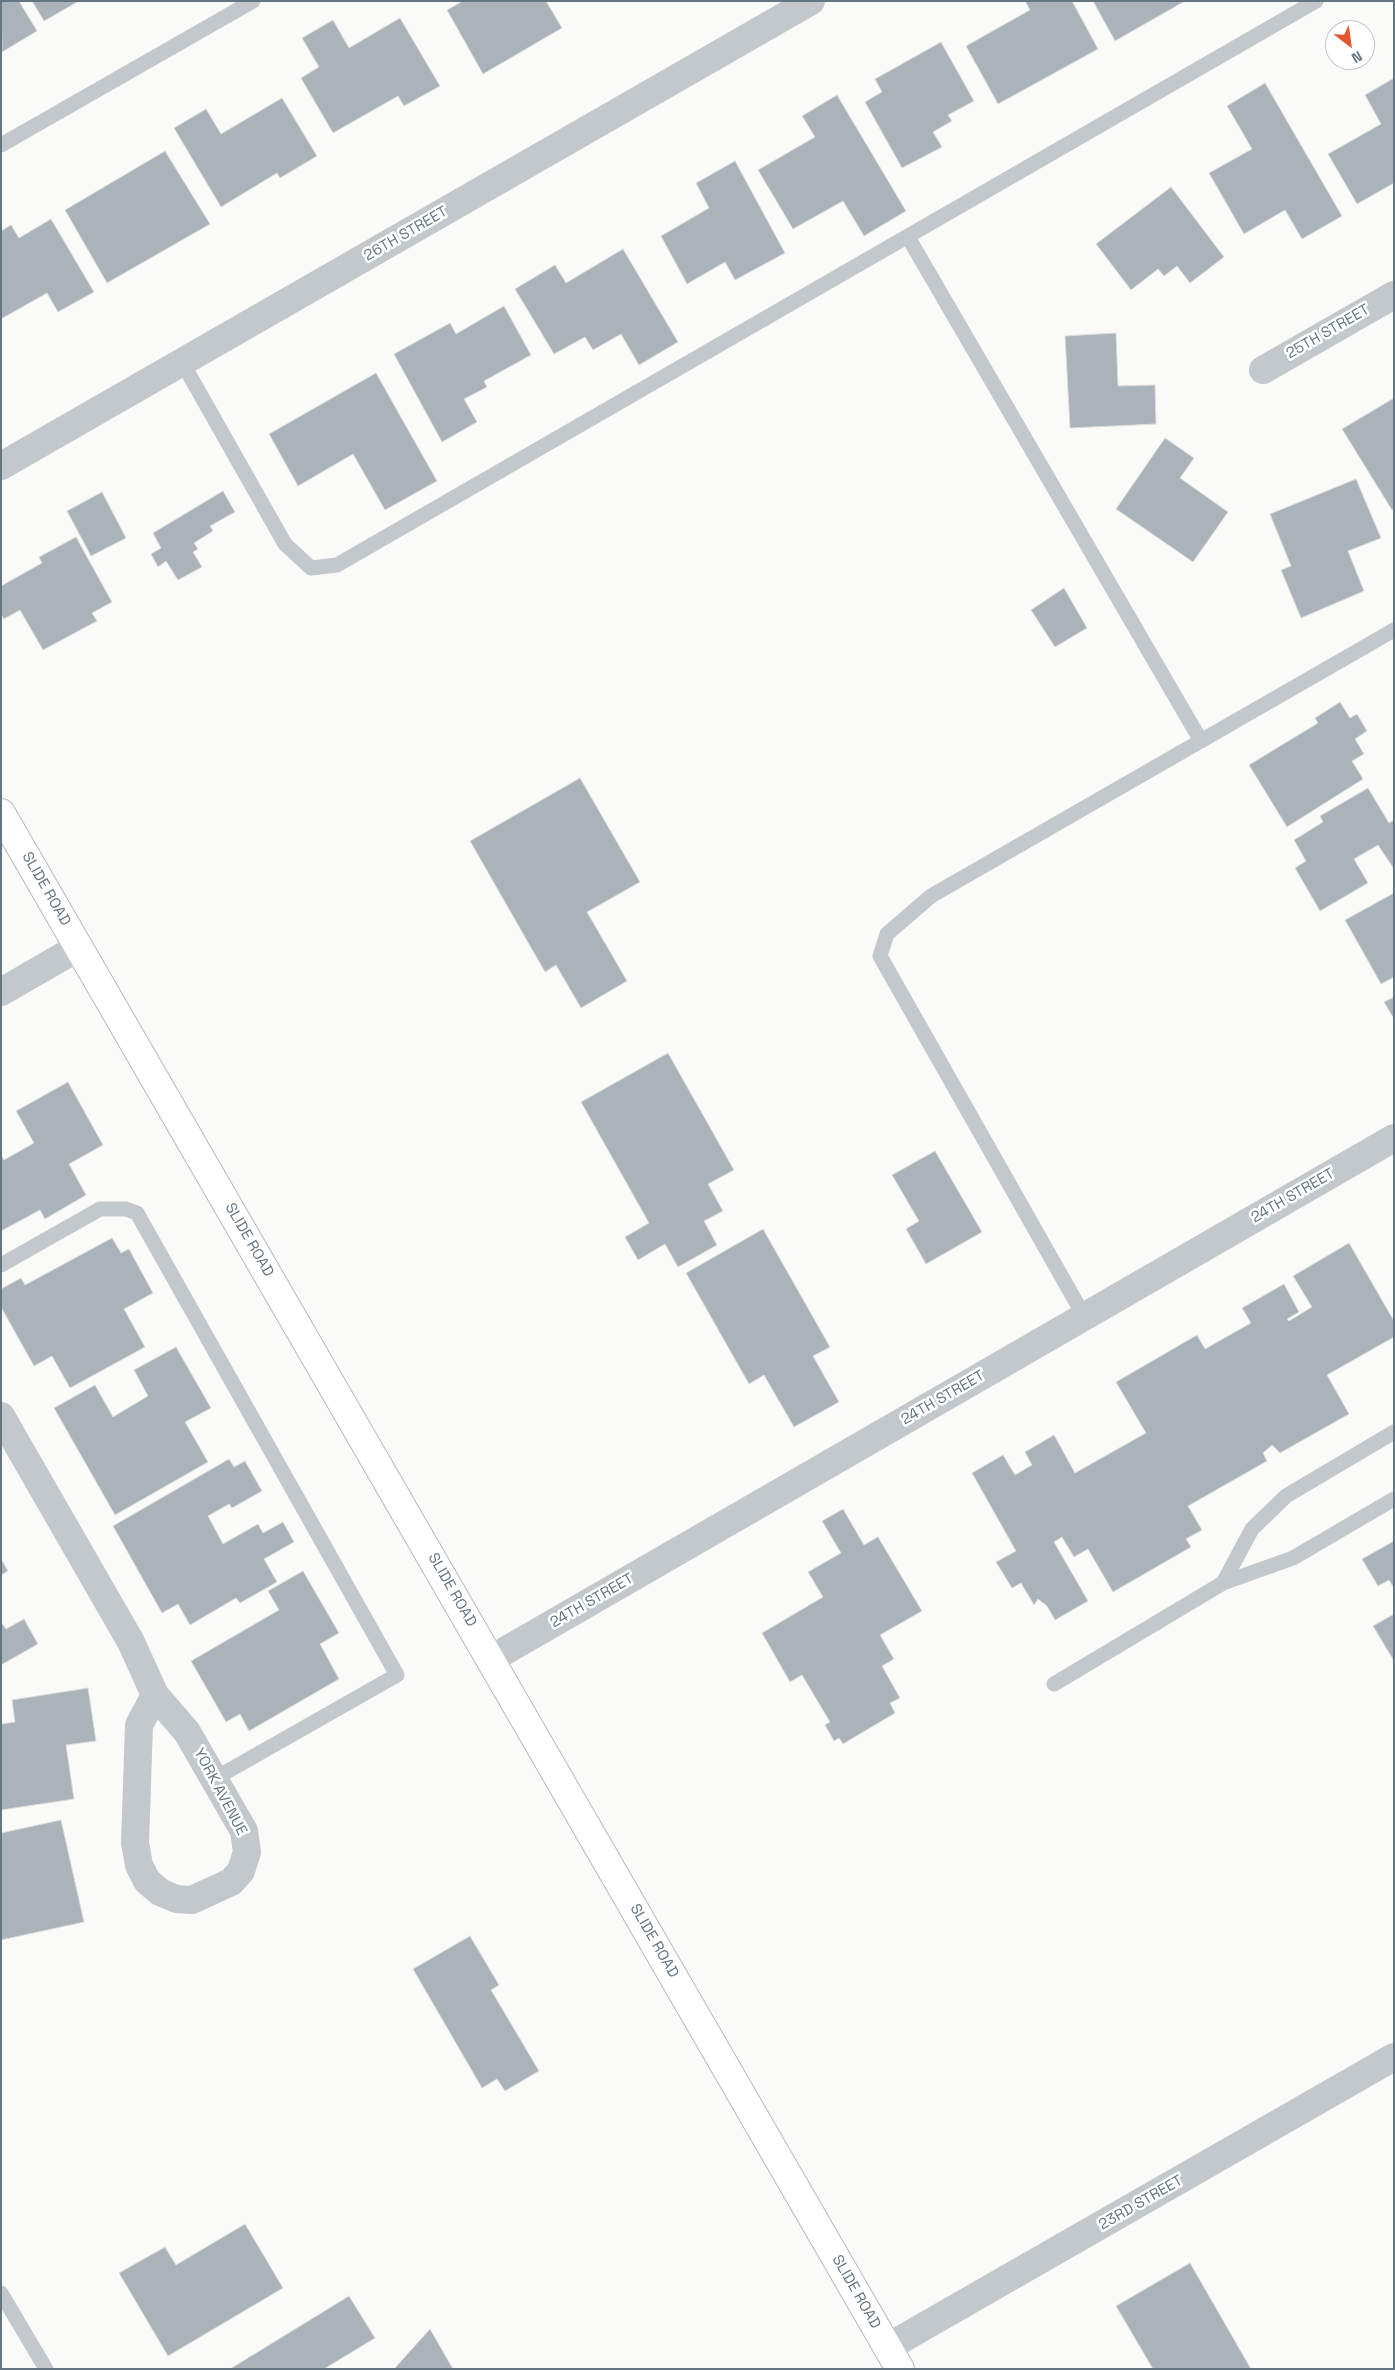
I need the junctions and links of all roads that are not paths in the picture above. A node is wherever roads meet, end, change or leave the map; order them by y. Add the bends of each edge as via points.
1 (253, 1) edge
2 (811, 1) edge
3 (1316, 1) edge
4 (1, 145) edge
5 (908, 237) junction
6 (1394, 295) edge
7 (182, 362) junction
8 (1263, 370) dead end
9 (1, 466) edge
10 (1394, 630) edge
11 (1202, 741) junction
12 (1, 812) edge
13 (79, 947) junction
14 (1, 992) edge
15 (1394, 1138) edge
16 (1, 1265) edge
17 (1084, 1316) junction
18 (1, 1416) edge
19 (1394, 1432) edge
20 (1394, 1499) edge
21 (1224, 1583) junction
22 (492, 1659) junction
23 (1054, 1684) dead end
24 (155, 1695) junction
25 (214, 1779) junction
26 (1394, 2057) edge
27 (1, 2293) edge
28 (894, 2358) edge
29 (46, 2369) edge

1 - 4 lane
2 - 7 street, 26TH STREET
3 - 5 lane
5 - 7 lane via 337,565 310,568 286,544
5 - 11 lane
6 - 8 street, 25TH STREET
7 - 9 street, 26TH STREET
10 - 11 lane
11 - 17 lane via 931,896 887,934 880,956
12 - 13 main road, SLIDE ROAD
13 - 14 street
13 - 22 main road, SLIDE ROAD
15 - 17 street, 24TH STREET
16 - 25 lane via 100,1209 126,1209 138,1213 397,1675
17 - 22 street, 24TH STREET
18 - 24 street, YORK AVENUE via 131,1642
19 - 21 lane via 1286,1496 1252,1530
20 - 21 lane via 1293,1558
21 - 23 lane
22 - 28 main road, SLIDE ROAD
24 - 25 street, YORK AVENUE via 187,1732
24 - 25 street, YORK AVENUE via 140,1725 135,1843 139,1865 147,1881 176,1899 192,1900 231,1882 241,1871 247,1852 244,1831
26 - 28 street, 23RD STREET
27 - 29 lane

